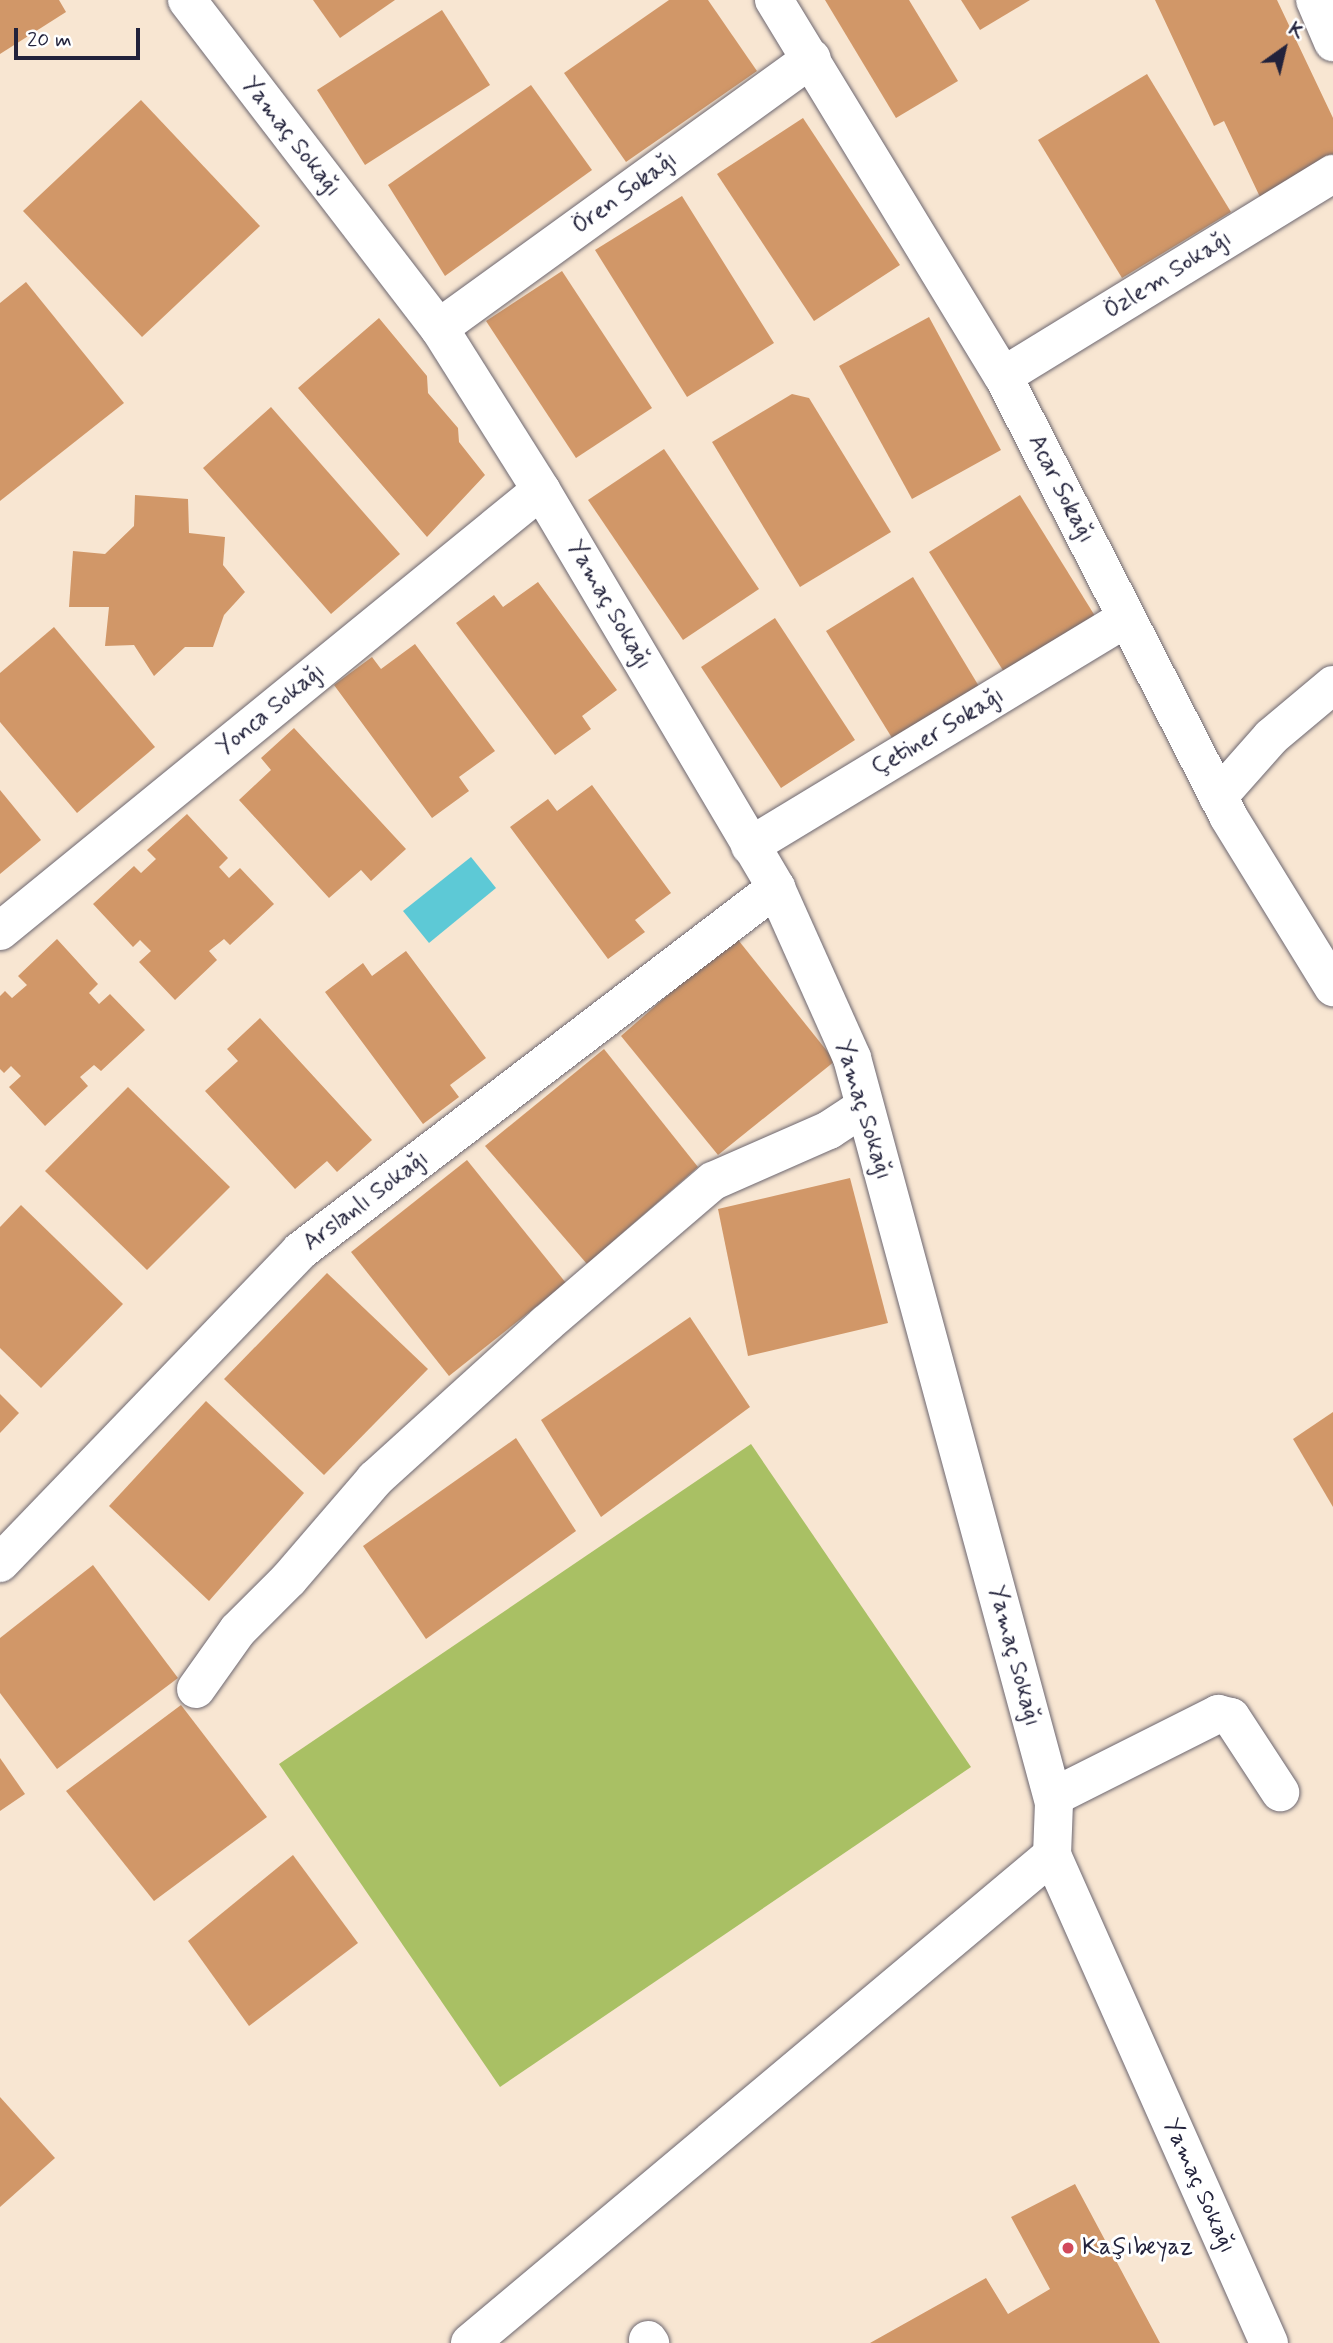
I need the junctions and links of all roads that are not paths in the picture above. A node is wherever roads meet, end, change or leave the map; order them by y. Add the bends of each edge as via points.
1 (187, 0) edge
2 (774, 0) edge
3 (1315, 0) edge
4 (1333, 42) edge
5 (811, 58) junction
6 (1333, 174) edge
7 (439, 328) junction
8 (1003, 376) junction
9 (541, 490) junction
10 (1126, 618) junction
11 (1333, 685) edge
12 (1218, 797) junction
13 (750, 846) junction
14 (776, 888) junction
15 (0, 931) edge
16 (1333, 987) edge
17 (864, 1107) junction
18 (0, 1563) edge
19 (196, 1689) dead end
20 (1280, 1792) dead end
21 (1053, 1797) junction
22 (1052, 1855) junction
23 (470, 2343) edge
24 (1269, 2343) edge

1 - 7 street, Yamaç Sokağı
2 - 5 street, Acar Sokağı
3 - 4 street
5 - 7 street, Ören Sokağı
5 - 8 street, Acar Sokağı
6 - 8 street, Özlem Sokağı
7 - 9 street, Yamaç Sokağı
8 - 10 street, Acar Sokağı
9 - 13 street, Yamaç Sokağı
9 - 15 street, Yonca Sokağı
10 - 12 street, Acar Sokağı
10 - 13 street, Çetiner Sokağı
11 - 12 street via 1271,737
12 - 16 street, Acar Sokağı
13 - 14 street, Yamaç Sokağı
14 - 17 street, Yamaç Sokağı via 852,1058
14 - 18 street, Arslanlı Sokağı via 300,1251
17 - 19 street via 830,1130 713,1181 546,1324 375,1479 289,1579 238,1630
17 - 21 street, Yamaç Sokağı
20 - 21 street via 1231,1717 1219,1714
21 - 22 street, Yamaç Sokağı
22 - 23 street
22 - 24 street, Yamaç Sokağı

